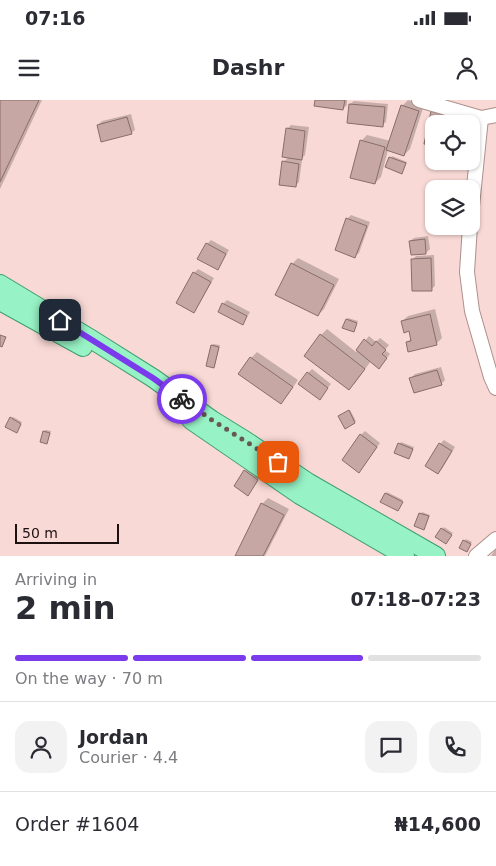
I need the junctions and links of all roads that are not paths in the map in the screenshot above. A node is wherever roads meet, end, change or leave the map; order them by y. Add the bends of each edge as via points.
1 (419, 100) edge
2 (496, 115) edge
3 (481, 118) junction
4 (475, 180) edge
5 (469, 235) edge
6 (0, 284) edge
7 (0, 301) edge
8 (150, 383) junction
9 (496, 388) edge
10 (496, 539) edge
11 (405, 556) edge
12 (436, 556) edge
13 (476, 556) edge

1 - 3 street
2 - 3 street
3 - 4 street
5 - 9 street via 466,272 472,311
6 - 8 main road via 91,339
7 - 8 main road
8 - 11 main road via 207,431 300,495
8 - 12 main road via 309,483
10 - 13 street

